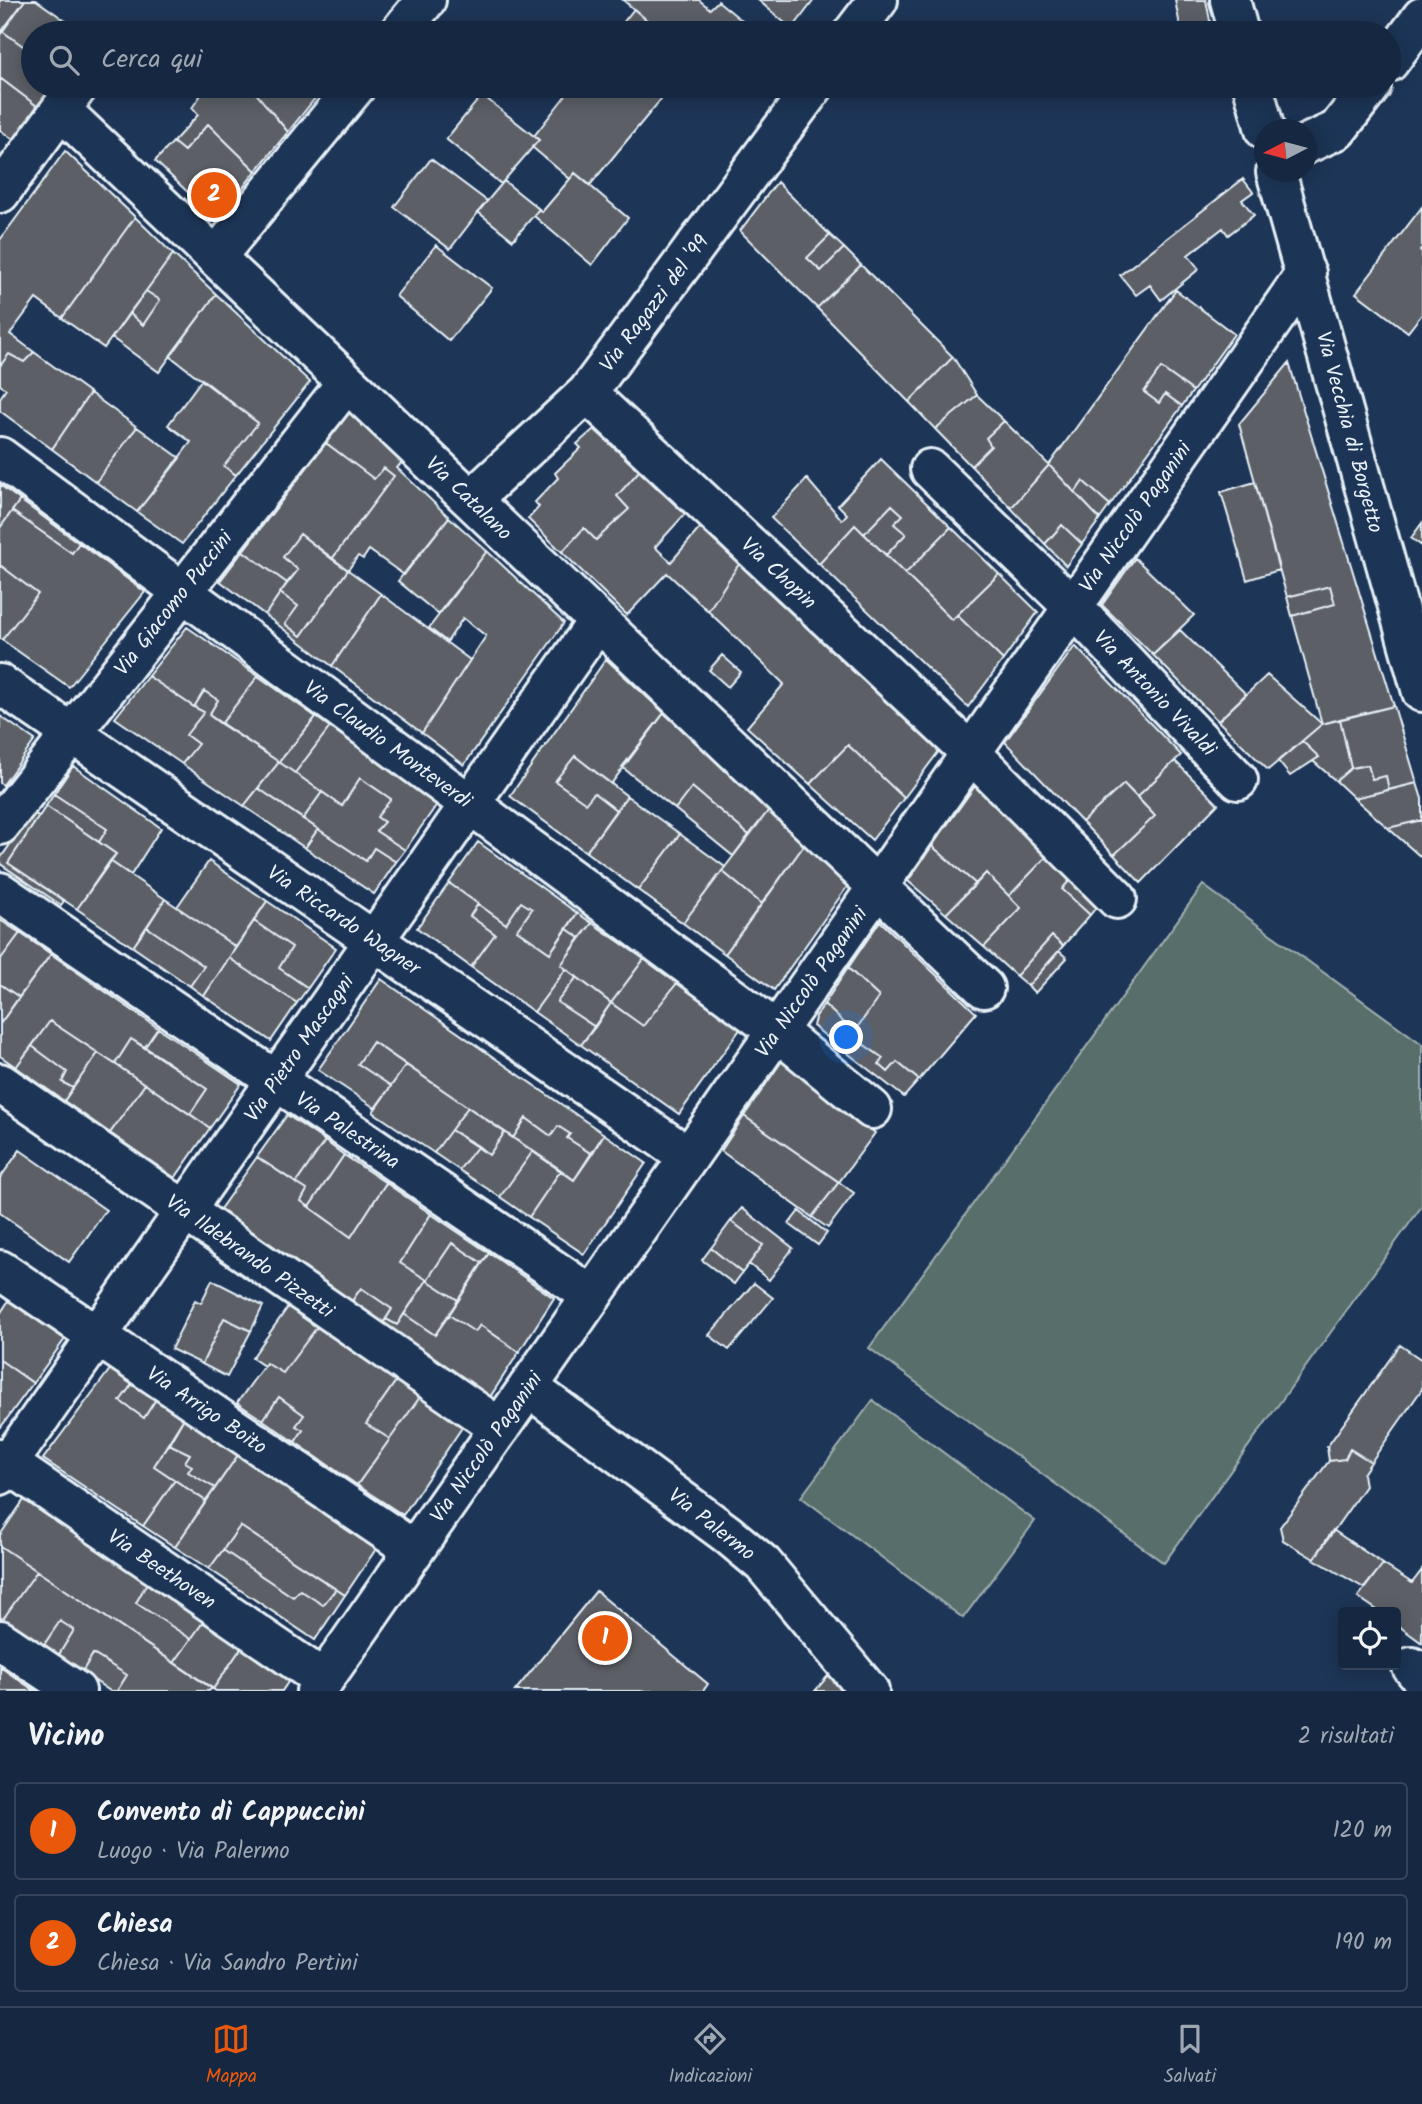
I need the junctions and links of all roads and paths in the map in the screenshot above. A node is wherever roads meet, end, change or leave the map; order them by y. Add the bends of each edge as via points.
1 (426, 0) edge
2 (878, 0) edge
3 (1230, 0) edge
4 (1422, 18) edge
5 (408, 21) edge
6 (862, 21) edge
7 (1236, 21) edge
8 (1401, 46) edge
9 (69, 98) edge
10 (346, 98) edge
11 (805, 98) edge
12 (1256, 98) edge
13 (1361, 98) edge
14 (1262, 119) edge
15 (1317, 139) edge
16 (1279, 182) edge
17 (0, 193) edge
18 (216, 257) junction
19 (1306, 273) junction
20 (347, 382) junction
21 (587, 393) junction
22 (0, 457) edge
23 (930, 469) dead end
24 (471, 500) junction
25 (182, 592) junction
26 (1073, 607) junction
27 (598, 621) junction
28 (0, 684) edge
29 (1422, 691) edge
30 (72, 733) junction
31 (971, 753) junction
32 (1238, 780) dead end
33 (469, 804) junction
34 (0, 825) edge
35 (877, 887) junction
36 (0, 892) edge
37 (1117, 899) dead end
38 (374, 941) junction
39 (984, 988) dead end
40 (777, 1031) junction
41 (276, 1081) junction
42 (0, 1083) edge
43 (872, 1109) dead end
44 (689, 1157) junction
45 (185, 1211) junction
46 (0, 1270) edge
47 (592, 1296) junction
48 (97, 1336) junction
49 (528, 1387) junction
50 (500, 1428) junction
51 (3, 1466) edge
52 (414, 1550) junction
53 (0, 1640) edge
54 (320, 1686) edge
55 (76, 1691) edge
56 (869, 1691) edge

1 - 5 street
2 - 6 street
3 - 7 street
4 - 8 street
9 - 17 street
9 - 18 street, Via Catalano
10 - 18 street
11 - 21 street, Via Ragazzi del '99
12 - 14 street
13 - 15 street via 1337,130
16 - 19 street, Via Vecchia di Borgetto
18 - 20 street, Via Catalano
19 - 26 street, Via Niccolò Paganini
19 - 29 street, Via Vecchia di Borgetto
20 - 24 street, Via Catalano
20 - 25 street, Via Giacomo Puccini
21 - 24 street, Via Ragazzi del '99
21 - 31 street, Via Chopin
22 - 25 street, Via Claudio Monteverdi
23 - 26 street, Via Antonio Vivaldi
24 - 27 street, Via Catalano
25 - 30 street, Via Giacomo Puccini
25 - 33 street, Via Claudio Monteverdi
26 - 31 street, Via Niccolò Paganini
26 - 32 street, Via Antonio Vivaldi
27 - 33 street, Via Pietro Mascagni
27 - 35 street, Via Catalano
28 - 30 street, Via Riccardo Wagner
30 - 34 street, Via Giacomo Puccini
30 - 38 street, Via Riccardo Wagner
31 - 35 street, Via Niccolò Paganini
31 - 37 street, Via Chopin
33 - 38 street, Via Pietro Mascagni
33 - 40 street, Via Claudio Monteverdi
35 - 39 street, Via Catalano
35 - 40 street, Via Niccolò Paganini
36 - 41 street, Via Palestrina
38 - 41 street, Via Pietro Mascagni
38 - 44 street, Via Riccardo Wagner
40 - 43 street, Via Claudio Monteverdi
40 - 44 street, Via Niccolò Paganini
41 - 45 street, Via Pietro Mascagni
41 - 47 street, Via Palestrina
42 - 45 street, Via Ildebrando Pizzetti
44 - 47 street, Via Niccolò Paganini
45 - 48 street, Via Pietro Mascagni
45 - 50 street, Via Ildebrando Pizzetti
46 - 48 street, Via Arrigo Boito
47 - 49 street, Via Niccolò Paganini
48 - 51 street, Via Pietro Mascagni
48 - 52 street, Via Arrigo Boito
49 - 50 street, Via Niccolò Paganini
49 - 56 street, Via Palermo via 763,1564
50 - 52 street, Via Niccolò Paganini
51 - 54 street, Via Beethoven
52 - 54 street, Via Niccolò Paganini
53 - 55 street

